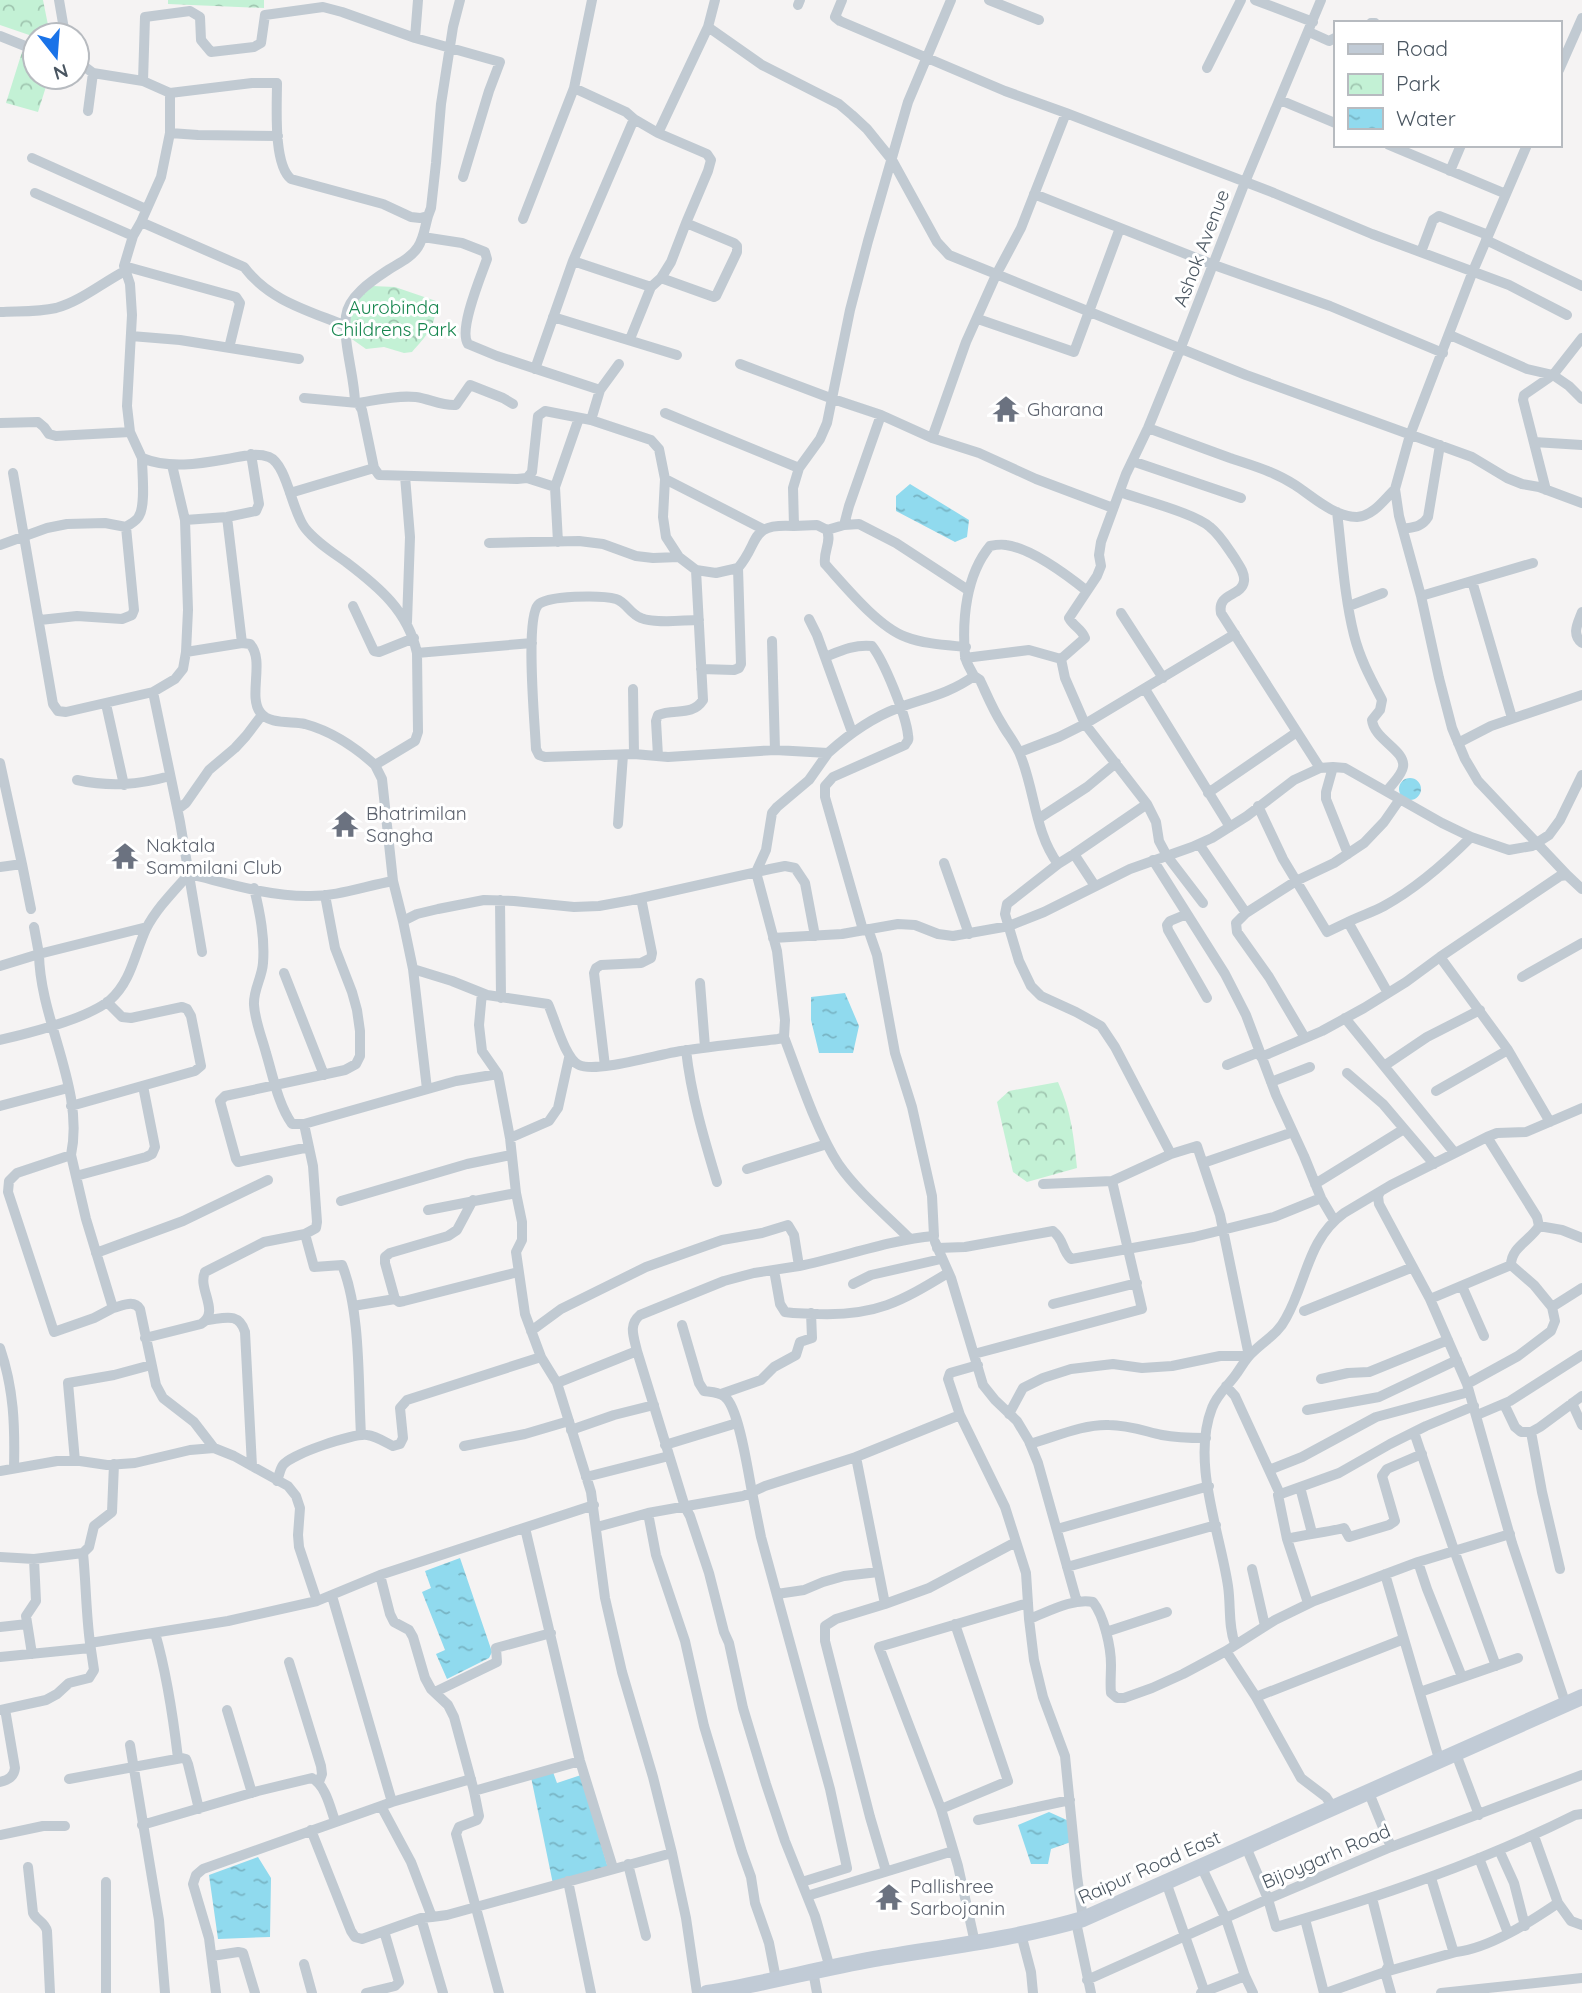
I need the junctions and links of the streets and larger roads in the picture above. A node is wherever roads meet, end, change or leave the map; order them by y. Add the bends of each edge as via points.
1 (59, 0) edge
2 (418, 0) edge
3 (460, 0) edge
4 (592, 0) edge
5 (715, 0) edge
6 (842, 0) edge
7 (951, 0) edge
8 (989, 0) edge
9 (1241, 0) edge
10 (1255, 0) edge
11 (1321, 0) edge
12 (1582, 18) edge
13 (1038, 20) dead end
14 (63, 21) edge
15 (708, 27) junction
16 (1311, 27) junction
17 (0, 36) edge
18 (415, 38) junction
19 (1334, 38) edge
20 (21, 44) edge
21 (450, 48) junction
22 (926, 56) junction
23 (1561, 65) edge
24 (1206, 68) dead end
25 (93, 73) joint
26 (143, 81) junction
27 (574, 88) junction
28 (170, 93) junction
29 (1280, 100) junction
30 (88, 111) dead end
31 (1066, 113) junction
32 (634, 119) junction
33 (1334, 123) edge
34 (170, 133) junction
35 (658, 133) junction
36 (278, 136) junction
37 (1394, 147) edge
38 (1460, 147) edge
39 (1526, 147) edge
40 (32, 159) dead end
41 (892, 160) junction
42 (1450, 171) junction
43 (463, 177) dead end
44 (1245, 182) junction
45 (35, 193) dead end
46 (1034, 194) junction
47 (1506, 194) junction
48 (146, 209) junction
49 (428, 216) junction
50 (523, 219) dead end
51 (141, 222) junction
52 (686, 223) junction
53 (1121, 228) junction
54 (133, 236) junction
55 (423, 237) junction
56 (1487, 238) junction
57 (1421, 252) junction
58 (573, 261) junction
59 (1214, 265) junction
60 (124, 268) junction
61 (1473, 271) junction
62 (996, 275) junction
63 (661, 278) junction
64 (1582, 286) edge
65 (651, 287) junction
66 (1088, 311) junction
67 (0, 312) edge
68 (1567, 315) dead end
69 (553, 317) junction
70 (978, 319) junction
71 (346, 326) junction
72 (131, 335) junction
73 (1450, 335) junction
74 (1582, 338) edge
75 (630, 339) junction
76 (1181, 347) junction
77 (229, 348) junction
78 (1572, 351) junction
79 (1443, 353) junction
80 (677, 355) dead end
81 (299, 359) dead end
82 (1582, 359) edge
83 (740, 364) dead end
84 (619, 365) dead end
85 (535, 369) junction
86 (1553, 375) junction
87 (600, 390) junction
88 (304, 398) dead end
89 (1582, 398) edge
90 (833, 399) junction
91 (357, 402) junction
92 (513, 404) dead end
93 (665, 414) dead end
94 (881, 415) junction
95 (579, 418) junction
96 (591, 420) junction
97 (0, 423) edge
98 (1148, 428) junction
99 (130, 432) junction
100 (1410, 436) junction
101 (932, 438) junction
102 (1534, 442) junction
103 (1440, 445) junction
104 (1582, 445) edge
105 (251, 454) junction
106 (142, 458) junction
107 (1132, 461) junction
108 (172, 465) junction
109 (373, 468) junction
110 (799, 468) junction
111 (13, 473) dead end
112 (405, 476) junction
113 (527, 478) junction
114 (665, 479) junction
115 (555, 487) junction
116 (1395, 489) junction
117 (1546, 490) junction
118 (1120, 492) junction
119 (290, 493) junction
120 (1241, 498) dead end
121 (1582, 503) edge
122 (1113, 508) junction
123 (1337, 512) junction
124 (227, 517) junction
125 (185, 520) junction
126 (845, 525) junction
127 (794, 526) junction
128 (126, 527) junction
129 (1403, 528) junction
130 (763, 529) junction
131 (827, 530) junction
132 (24, 536) junction
133 (558, 542) junction
134 (489, 543) dead end
135 (0, 545) edge
136 (679, 557) junction
137 (1533, 563) dead end
138 (738, 569) junction
139 (696, 570) junction
140 (1472, 581) junction
141 (968, 590) junction
142 (1087, 591) junction
143 (1384, 593) dead end
144 (1421, 596) junction
145 (353, 606) dead end
146 (1349, 606) junction
147 (1582, 612) edge
148 (1121, 613) dead end
149 (809, 619) dead end
150 (40, 620) junction
151 (699, 620) junction
152 (407, 622) junction
153 (1235, 634) junction
154 (414, 638) junction
155 (772, 641) dead end
156 (242, 643) junction
157 (532, 643) junction
158 (1582, 643) edge
159 (186, 652) junction
160 (417, 653) junction
161 (965, 653) junction
162 (825, 657) junction
163 (1061, 659) junction
164 (701, 670) junction
165 (974, 676) junction
166 (1163, 678) junction
167 (633, 689) dead end
168 (1145, 689) junction
169 (153, 692) junction
170 (1582, 695) edge
171 (106, 704) junction
172 (900, 707) junction
173 (262, 715) junction
174 (1511, 718) junction
175 (1085, 724) junction
176 (852, 732) junction
177 (1297, 732) junction
178 (1458, 743) junction
179 (775, 750) junction
180 (1020, 752) junction
181 (828, 753) junction
182 (628, 755) junction
183 (658, 755) junction
184 (1116, 763) junction
185 (0, 764) edge
186 (375, 765) junction
187 (1333, 766) junction
188 (1320, 768) junction
189 (1582, 775) edge
190 (170, 776) junction
191 (77, 780) dead end
192 (124, 785) junction
193 (1387, 791) junction
194 (1208, 793) junction
195 (1400, 799) junction
196 (1147, 804) junction
197 (1258, 806) junction
198 (178, 809) junction
199 (1038, 819) junction
200 (618, 824) dead end
201 (1230, 827) junction
202 (1471, 837) junction
203 (1536, 843) junction
204 (1199, 844) junction
205 (1074, 854) junction
206 (1348, 854) junction
207 (1167, 856) junction
208 (1153, 860) junction
209 (944, 863) dead end
210 (22, 864) junction
211 (1058, 864) junction
212 (0, 867) edge
213 (756, 872) junction
214 (188, 874) junction
215 (1567, 875) junction
216 (393, 881) junction
217 (1296, 881) junction
218 (1095, 886) junction
219 (254, 888) junction
220 (1582, 889) edge
221 (325, 895) junction
222 (641, 898) junction
223 (500, 900) junction
224 (1203, 903) dead end
225 (31, 909) dead end
226 (1188, 914) junction
227 (1246, 914) junction
228 (403, 920) junction
229 (1348, 922) junction
230 (1009, 926) junction
231 (34, 927) dead end
232 (147, 927) junction
233 (866, 929) junction
234 (969, 934) junction
235 (815, 936) junction
236 (773, 938) junction
237 (1582, 943) edge
238 (202, 952) dead end
239 (39, 954) junction
240 (1440, 957) junction
241 (0, 965) edge
242 (413, 969) junction
243 (284, 973) dead end
244 (1522, 977) dead end
245 (699, 983) dead end
246 (482, 993) junction
247 (1388, 993) junction
248 (501, 998) junction
249 (1207, 999) dead end
250 (107, 1002) junction
251 (1480, 1010) junction
252 (1345, 1018) junction
253 (53, 1026) junction
254 (784, 1037) junction
255 (1305, 1038) junction
256 (0, 1040) edge
257 (705, 1047) junction
258 (686, 1050) junction
259 (1508, 1050) junction
260 (1260, 1055) junction
261 (569, 1058) junction
262 (1227, 1065) dead end
263 (605, 1066) junction
264 (1384, 1066) junction
265 (1310, 1067) dead end
266 (1347, 1073) dead end
267 (498, 1074) junction
268 (324, 1075) junction
269 (1271, 1082) junction
270 (143, 1086) junction
271 (276, 1086) junction
272 (68, 1087) junction
273 (428, 1089) junction
274 (1436, 1091) dead end
275 (0, 1106) edge
276 (71, 1106) junction
277 (1582, 1108) edge
278 (1550, 1122) junction
279 (304, 1125) junction
280 (1405, 1129) junction
281 (1293, 1132) junction
282 (1487, 1137) junction
283 (510, 1138) junction
284 (827, 1144) junction
285 (309, 1147) junction
286 (1454, 1152) junction
287 (1171, 1154) junction
288 (71, 1155) junction
289 (511, 1155) junction
290 (1203, 1163) junction
291 (1434, 1164) junction
292 (747, 1169) dead end
293 (76, 1176) junction
294 (268, 1180) dead end
295 (1112, 1181) junction
296 (717, 1182) dead end
297 (1042, 1184) dead end
298 (1315, 1184) junction
299 (1380, 1192) junction
300 (516, 1193) junction
301 (1321, 1198) junction
302 (473, 1200) junction
303 (341, 1201) dead end
304 (428, 1209) dead end
305 (1334, 1220) junction
306 (1539, 1226) junction
307 (1223, 1230) junction
308 (305, 1234) junction
309 (934, 1236) junction
310 (909, 1238) junction
311 (1582, 1238) edge
312 (937, 1248) junction
313 (1128, 1248) junction
314 (96, 1253) junction
315 (941, 1259) junction
316 (1511, 1265) junction
317 (799, 1266) junction
318 (1413, 1267) junction
319 (774, 1270) junction
320 (518, 1272) junction
321 (948, 1273) junction
322 (1137, 1283) junction
323 (853, 1284) dead end
324 (1462, 1286) junction
325 (1582, 1288) edge
326 (395, 1299) junction
327 (1430, 1299) junction
328 (1053, 1304) dead end
329 (353, 1306) junction
330 (1552, 1307) junction
331 (113, 1308) junction
332 (1304, 1311) dead end
333 (811, 1313) junction
334 (208, 1320) junction
335 (682, 1325) dead end
336 (531, 1331) junction
337 (1484, 1336) dead end
338 (145, 1338) junction
339 (1448, 1340) junction
340 (0, 1348) edge
341 (637, 1351) junction
342 (1582, 1355) edge
343 (1249, 1356) junction
344 (541, 1357) junction
345 (976, 1360) junction
346 (1457, 1360) junction
347 (151, 1365) junction
348 (1321, 1379) dead end
349 (557, 1382) junction
350 (1226, 1386) junction
351 (1468, 1388) junction
352 (720, 1394) junction
353 (1577, 1399) edge
354 (1504, 1404) junction
355 (653, 1405) junction
356 (1307, 1410) dead end
357 (1475, 1411) junction
358 (1009, 1414) junction
359 (960, 1415) junction
360 (737, 1423) junction
361 (570, 1425) junction
362 (1582, 1425) edge
363 (1414, 1432) junction
364 (1531, 1432) junction
365 (361, 1435) junction
366 (1206, 1438) junction
367 (1030, 1444) junction
368 (464, 1446) dead end
369 (214, 1448) junction
370 (667, 1450) junction
371 (1422, 1454) junction
372 (856, 1457) junction
373 (75, 1461) junction
374 (114, 1464) junction
375 (252, 1466) junction
376 (14, 1468) junction
377 (1269, 1470) junction
378 (0, 1471) edge
379 (586, 1477) junction
380 (277, 1481) junction
381 (1209, 1486) junction
382 (1300, 1487) junction
383 (752, 1492) junction
384 (1280, 1494) junction
385 (594, 1505) junction
386 (685, 1507) junction
387 (648, 1513) junction
388 (1216, 1525) junction
389 (597, 1527) junction
390 (525, 1528) junction
391 (1057, 1530) junction
392 (1312, 1533) junction
393 (1510, 1534) junction
394 (1287, 1539) junction
395 (1016, 1542) junction
396 (1454, 1550) junction
397 (83, 1553) junction
398 (0, 1557) edge
399 (34, 1559) junction
400 (1418, 1562) junction
401 (1067, 1567) junction
402 (1252, 1569) dead end
403 (1560, 1569) dead end
404 (878, 1572) junction
405 (380, 1574) junction
406 (1385, 1574) junction
407 (777, 1594) junction
408 (332, 1595) junction
409 (317, 1601) junction
410 (1077, 1602) junction
411 (1028, 1603) junction
412 (1308, 1603) junction
413 (885, 1604) junction
414 (1167, 1612) dead end
415 (1029, 1619) junction
416 (27, 1624) junction
417 (955, 1624) junction
418 (1265, 1626) junction
419 (0, 1627) edge
420 (1105, 1632) junction
421 (155, 1633) junction
422 (551, 1633) junction
423 (1404, 1639) junction
424 (90, 1646) junction
425 (1231, 1648) junction
426 (32, 1654) junction
427 (0, 1657) edge
428 (1518, 1658) dead end
429 (289, 1662) dead end
430 (1496, 1666) junction
431 (1462, 1677) junction
432 (435, 1692) junction
433 (1420, 1692) junction
434 (1256, 1697) junction
435 (1582, 1698) edge
436 (1566, 1705) junction
437 (3, 1709) edge
438 (227, 1710) dead end
439 (130, 1745) dead end
440 (12, 1752) junction
441 (0, 1753) edge
442 (1456, 1754) junction
443 (178, 1758) junction
444 (580, 1761) junction
445 (1440, 1762) junction
446 (133, 1767) junction
447 (1582, 1775) edge
448 (69, 1779) dead end
449 (471, 1779) junction
450 (0, 1782) edge
451 (319, 1782) junction
452 (474, 1791) junction
453 (252, 1793) junction
454 (1369, 1793) junction
455 (1070, 1800) junction
456 (387, 1804) junction
457 (199, 1809) junction
458 (1334, 1809) junction
459 (941, 1810) junction
460 (1582, 1814) edge
461 (1479, 1815) junction
462 (978, 1820) dead end
463 (335, 1821) junction
464 (142, 1825) junction
465 (65, 1826) dead end
466 (311, 1830) junction
467 (0, 1835) edge
468 (1534, 1836) junction
469 (1246, 1847) junction
470 (1391, 1847) junction
471 (1500, 1850) junction
472 (953, 1851) junction
473 (672, 1853) junction
474 (1479, 1858) junction
475 (628, 1864) junction
476 (28, 1867) dead end
477 (1202, 1867) junction
478 (613, 1868) junction
479 (886, 1871) junction
480 (1431, 1878) junction
481 (568, 1881) junction
482 (106, 1882) dead end
483 (802, 1882) junction
484 (1166, 1882) junction
485 (807, 1896) junction
486 (1372, 1898) junction
487 (1268, 1899) junction
488 (1558, 1903) junction
489 (476, 1907) junction
490 (426, 1917) junction
491 (1226, 1919) junction
492 (1305, 1919) junction
493 (1079, 1921) junction
494 (1582, 1925) edge
495 (1525, 1926) junction
496 (384, 1931) junction
497 (1508, 1933) junction
498 (1021, 1934) junction
499 (646, 1936) dead end
500 (1185, 1937) junction
501 (975, 1943) junction
502 (1456, 1952) junction
503 (212, 1956) junction
504 (304, 1964) dead end
505 (830, 1968) junction
506 (813, 1971) junction
507 (1385, 1972) junction
508 (1245, 1976) junction
509 (1582, 1978) edge
510 (776, 1979) junction
511 (1087, 1980) junction
512 (1558, 1980) junction
513 (1357, 1987) edge
514 (50, 1993) edge
515 (106, 1993) edge
516 (165, 1993) edge
517 (216, 1993) edge
518 (255, 1993) edge
519 (312, 1993) edge
520 (366, 1993) edge
521 (443, 1993) edge
522 (499, 1993) edge
523 (591, 1993) edge
524 (697, 1993) edge
525 (707, 1993) edge
526 (817, 1993) edge
527 (1033, 1993) edge
528 (1091, 1993) edge
529 (1204, 1993) edge
530 (1253, 1993) edge
531 (1325, 1993) edge
532 (1391, 1993) edge
533 (1441, 1993) edge
534 (1557, 1993) edge

1 - 14 street
2 - 18 street
3 - 21 street
4 - 27 street
5 - 15 street
6 - 22 street via 836,19
7 - 22 street
8 - 13 street
9 - 24 street
10 - 16 street
11 - 16 street, Ashok Avenue
12 - 23 street
15 - 35 street
15 - 41 street via 762,65 839,104
16 - 19 street via 1329,41
16 - 29 street, Ashok Avenue
17 - 20 street
18 - 21 street
18 - 26 street via 323,7 265,15 261,43 211,52 201,40 200,17 190,11 145,17
21 - 43 street via 500,62
21 - 49 street
22 - 31 street
22 - 41 street
25 - 26 street
25 - 30 street
26 - 28 street
27 - 32 street via 615,105
27 - 50 street
28 - 34 street
28 - 36 street via 276,83
29 - 33 street
29 - 44 street, Ashok Avenue
31 - 44 street
31 - 46 street
32 - 35 street
32 - 58 street
34 - 36 street
34 - 48 street via 160,177
35 - 52 street via 707,154 711,160
36 - 49 street via 282,167 290,179 383,204 411,217
37 - 42 street
38 - 42 street
39 - 47 street
40 - 48 street
41 - 62 street via 937,242 950,255
41 - 90 street via 853,299
42 - 47 street
44 - 57 street
44 - 59 street, Ashok Avenue
45 - 54 street
46 - 53 street
46 - 62 street
47 - 56 street
48 - 51 street
49 - 55 street
51 - 54 street
51 - 71 street via 244,267 281,300
52 - 63 street
52 - 63 street via 734,243 737,252 714,297
53 - 59 street
53 - 66 street
54 - 60 street
55 - 71 street via 409,258 354,298
55 - 85 street via 485,252 487,259 465,340
56 - 57 street via 1439,216 1433,220
56 - 61 street
56 - 64 street
57 - 61 street
58 - 65 street
58 - 69 street
59 - 76 street, Ashok Avenue
59 - 79 street
60 - 67 street via 58,307
60 - 72 street via 130,284
60 - 77 street via 236,297 240,303
61 - 68 street
61 - 73 street
62 - 66 street
62 - 70 street
63 - 65 street
65 - 75 street
66 - 70 street via 1074,352
66 - 76 street
69 - 75 street
69 - 85 street
70 - 101 street
71 - 91 street
72 - 77 street
72 - 99 street
73 - 79 street
73 - 86 street via 1527,369
74 - 78 street
75 - 80 street
76 - 98 street, Ashok Avenue
76 - 100 street
77 - 81 street
78 - 82 street
78 - 86 street
79 - 100 street
83 - 90 street
84 - 87 street
85 - 87 street
86 - 89 street
86 - 102 street via 1524,395
87 - 96 street
88 - 91 street
90 - 94 street
90 - 110 street via 820,439
91 - 92 street via 412,397 449,405 474,386
91 - 109 street
93 - 110 street
94 - 101 street
94 - 126 street
95 - 96 street
95 - 113 street via 545,411 539,414
95 - 115 street
96 - 114 street via 651,439 659,449
97 - 99 street via 38,422 56,436
98 - 107 street, Ashok Avenue
98 - 123 street via 1271,472
99 - 106 street
100 - 103 street
100 - 116 street
101 - 122 street
102 - 104 street
102 - 117 street
103 - 117 street via 1507,478
103 - 129 street via 1428,517 1417,527
105 - 108 street
105 - 119 street via 271,458
105 - 124 street via 259,504 256,511
106 - 108 street
106 - 128 street via 143,506 139,517
107 - 118 street, Ashok Avenue
107 - 120 street
108 - 125 street
109 - 112 street via 379,475
109 - 119 street
110 - 127 street via 793,488
111 - 132 street
112 - 113 street
112 - 152 street via 410,537
113 - 115 street
114 - 130 street
114 - 136 street via 666,537
115 - 133 street
116 - 123 street via 1364,516
116 - 129 street
117 - 121 street
118 - 122 street, Ashok Avenue
118 - 153 street via 1197,519 1226,546 1245,579 1220,606
119 - 152 street via 304,527 366,578
122 - 142 street, Ashok Avenue via 1101,542 1101,566
123 - 146 street
124 - 125 street
124 - 156 street
125 - 159 street
126 - 131 street
126 - 141 street via 859,524 896,543
127 - 130 street
127 - 131 street via 817,525
128 - 132 street via 67,524
128 - 150 street via 132,615
129 - 144 street
130 - 138 street
131 - 161 street via 825,564 883,623 906,637
132 - 135 street
132 - 150 street
133 - 134 street
133 - 136 street via 603,544 636,556
136 - 139 street
137 - 140 street
138 - 139 street
138 - 164 street via 741,664 734,670
139 - 151 street
140 - 144 street
140 - 174 street
141 - 142 street via 980,558 990,546 1004,544 1021,548
141 - 161 street
142 - 163 street, Ashok Avenue via 1069,618 1085,638
143 - 146 street
144 - 178 street
145 - 154 street via 374,652
146 - 193 street via 1364,666 1382,700 1373,728 1404,763
147 - 158 street via 1576,631
148 - 166 street
149 - 162 street
150 - 171 street via 53,704 58,711
151 - 157 street via 639,618 620,600 609,598 555,598 544,600 535,610
151 - 164 street
152 - 154 street
153 - 166 street
153 - 177 street
154 - 160 street
155 - 179 street
156 - 159 street
156 - 173 street via 255,649 256,702
157 - 160 street
157 - 182 street via 539,755
159 - 169 street via 175,680
160 - 186 street via 415,741
161 - 163 street via 1029,650
161 - 165 street
162 - 172 street via 855,646 872,646
162 - 176 street
163 - 175 street
164 - 183 street via 703,700 698,708 657,715
165 - 172 street via 956,688
165 - 180 street
166 - 168 street
167 - 182 street
168 - 175 street
168 - 194 street
169 - 171 street
169 - 190 street
170 - 174 street
171 - 192 street
172 - 176 street
172 - 233 street via 908,733 905,745 833,777 825,786
173 - 186 street via 327,732
173 - 198 street
174 - 178 street
175 - 180 street
175 - 184 street
176 - 181 street
177 - 188 street
177 - 194 street
178 - 203 street via 1478,781
179 - 181 street
179 - 183 street
180 - 199 street
181 - 213 street via 809,780 772,813 766,850
182 - 183 street
182 - 200 street
184 - 196 street
184 - 199 street
185 - 210 street
186 - 216 street via 382,779
187 - 188 street
187 - 193 street
187 - 206 street via 1326,799
188 - 197 street
189 - 203 street via 1560,820
190 - 192 street
190 - 198 street
191 - 192 street
193 - 195 street
194 - 201 street
195 - 202 street
195 - 206 street via 1384,822
196 - 205 street
196 - 207 street
197 - 201 street
197 - 217 street
198 - 214 street
199 - 211 street
201 - 204 street
202 - 203 street via 1509,850
202 - 229 street via 1396,898
203 - 215 street
204 - 207 street
204 - 227 street
205 - 211 street
205 - 218 street
206 - 217 street
207 - 208 street
207 - 224 street
208 - 218 street
208 - 226 street
209 - 234 street
210 - 212 street
210 - 225 street
211 - 230 street via 1007,904
213 - 222 street
213 - 235 street via 785,866 801,874
213 - 236 street
214 - 219 street
214 - 232 street
214 - 238 street
215 - 220 street
215 - 240 street
216 - 221 street
216 - 228 street
217 - 227 street
217 - 229 street via 1327,932
218 - 230 street
219 - 221 street via 309,897
219 - 271 street via 261,915 263,967 254,1005
221 - 268 street via 335,948 357,1010 360,1056 345,1070
222 - 223 street via 574,907
222 - 263 street via 651,958 641,963 601,965 594,974
223 - 228 street via 460,904
223 - 248 street
226 - 249 street via 1170,921 1168,930
226 - 260 street via 1246,1015
227 - 255 street via 1236,923 1237,932
228 - 242 street
229 - 247 street
230 - 234 street
230 - 287 street via 1031,986 1041,996 1101,1026
231 - 239 street
232 - 239 street
232 - 250 street via 127,980
233 - 234 street via 898,924 938,934
233 - 235 street
233 - 309 street via 877,955 895,1053 932,1196
235 - 236 street
236 - 254 street
237 - 244 street
239 - 241 street
239 - 253 street via 40,984
240 - 247 street
240 - 251 street
242 - 246 street
242 - 273 street
243 - 268 street
245 - 257 street
246 - 248 street
246 - 267 street via 482,1051
247 - 252 street
248 - 261 street via 548,1004
250 - 253 street
250 - 270 street via 122,1017 182,1007 191,1016 201,1066
251 - 259 street
251 - 264 street
252 - 255 street
252 - 264 street
253 - 256 street
253 - 272 street
254 - 257 street
254 - 284 street
255 - 260 street
257 - 258 street
258 - 263 street
258 - 296 street via 703,1138
259 - 274 street
259 - 278 street
260 - 262 street
260 - 269 street
261 - 263 street via 579,1065
261 - 283 street via 558,1108 549,1121
264 - 286 street
265 - 269 street
266 - 280 street
267 - 273 street
267 - 283 street
268 - 271 street
269 - 281 street
270 - 276 street
270 - 293 street via 155,1147 152,1154
271 - 279 street via 292,1124
271 - 285 street via 221,1098 238,1162
272 - 275 street
272 - 276 street
273 - 279 street
276 - 288 street
277 - 278 street
278 - 282 street via 1526,1132
279 - 285 street
280 - 291 street
280 - 298 street
281 - 290 street
281 - 298 street
282 - 286 street
282 - 306 street
283 - 289 street
284 - 292 street
284 - 310 street via 850,1180
285 - 308 street via 317,1222 316,1228
286 - 291 street
287 - 290 street via 1197,1146
287 - 295 street
288 - 293 street
288 - 331 street via 17,1173 9,1181 8,1192 54,1332
289 - 300 street
289 - 303 street
290 - 307 street
291 - 299 street
293 - 314 street
294 - 314 street via 183,1221
295 - 297 street
295 - 313 street
298 - 301 street
299 - 305 street
299 - 318 street via 1379,1204
300 - 302 street
300 - 320 street via 522,1222 522,1240 516,1252
301 - 305 street
301 - 307 street
302 - 304 street
302 - 326 street via 457,1230 385,1256
305 - 343 street via 1310,1254 1296,1301 1283,1325
306 - 311 street
306 - 316 street via 1516,1249
307 - 313 street
307 - 343 street
308 - 329 street via 314,1267 342,1265
308 - 334 street via 264,1242 205,1272
309 - 310 street
309 - 312 street
310 - 317 street
312 - 313 street via 1053,1231 1071,1259
312 - 315 street
313 - 322 street
314 - 331 street
315 - 321 street
315 - 323 street via 871,1275
316 - 324 street
316 - 330 street
317 - 319 street
317 - 336 street via 788,1225 722,1240 646,1268 561,1309
318 - 327 street
318 - 332 street
319 - 333 street via 781,1309
319 - 341 street via 724,1281 640,1315 632,1328
320 - 326 street via 404,1301
320 - 336 street
321 - 333 street via 886,1306 853,1314
321 - 345 street
322 - 328 street
322 - 345 street via 1142,1309
324 - 327 street
324 - 337 street
325 - 330 street
326 - 329 street
327 - 339 street
329 - 365 street
330 - 351 street via 1555,1326 1551,1331
331 - 338 street via 137,1305
333 - 352 street via 812,1338 800,1342 796,1355 761,1380
334 - 338 street
334 - 375 street via 239,1319 246,1332
335 - 352 street via 699,1383 704,1391
336 - 344 street
338 - 347 street
339 - 346 street
339 - 348 street via 1369,1372
340 - 376 street via 12,1394
341 - 349 street
341 - 355 street
342 - 354 street
343 - 350 street
343 - 358 street via 1220,1356 1172,1366 1071,1368 1023,1388
344 - 349 street
344 - 365 street via 407,1400 400,1408 400,1444 393,1446
345 - 358 street via 983,1385
345 - 359 street via 950,1373 948,1379
346 - 351 street
346 - 356 street via 1379,1398
347 - 369 street via 163,1398 194,1422
347 - 373 street via 68,1383
349 - 361 street
350 - 366 street via 1212,1407
350 - 377 street
351 - 357 street
351 - 377 street via 1376,1417
352 - 360 street via 728,1399
353 - 362 street
353 - 364 street
354 - 357 street
354 - 364 street via 1515,1427
355 - 361 street
355 - 370 street
357 - 363 street
357 - 393 street
358 - 367 street
359 - 372 street
359 - 395 street via 1005,1507
360 - 370 street
360 - 383 street
361 - 368 street
361 - 379 street
363 - 371 street
363 - 382 street via 1339,1473
364 - 403 street
365 - 380 street via 292,1458 282,1466
366 - 367 street via 1163,1436 1107,1424
366 - 381 street
367 - 391 street
369 - 374 street
369 - 375 street
370 - 379 street
370 - 386 street
371 - 392 street via 1387,1469 1382,1476 1395,1521 1349,1537 1344,1528
371 - 396 street
372 - 383 street
372 - 404 street
373 - 374 street
373 - 376 street
374 - 397 street via 112,1512 94,1526
375 - 380 street
376 - 378 street
377 - 384 street
379 - 385 street
380 - 409 street via 296,1496 299,1547
381 - 388 street
381 - 391 street
382 - 384 street
382 - 392 street
383 - 386 street
383 - 407 street
384 - 394 street
385 - 389 street
385 - 390 street
386 - 387 street
386 - 483 street via 709,1573 766,1784
387 - 389 street
387 - 510 street
388 - 401 street
388 - 425 street via 1228,1583
389 - 473 street via 605,1598 622,1672
390 - 405 street
390 - 422 street
391 - 401 street
392 - 394 street
393 - 396 street
393 - 436 street
394 - 412 street
395 - 411 street via 1026,1573
395 - 413 street via 929,1588
396 - 400 street
396 - 430 street
397 - 399 street
397 - 424 street
398 - 399 street
399 - 416 street via 36,1601 26,1616
400 - 406 street
400 - 431 street
401 - 410 street
402 - 418 street
404 - 407 street
404 - 413 street
405 - 408 street
405 - 432 street via 390,1614 394,1622 409,1630 425,1678
406 - 412 street
406 - 423 street
407 - 483 street via 847,1867
408 - 409 street
408 - 456 street
409 - 421 street
410 - 415 street
410 - 420 street via 1097,1606
411 - 415 street
411 - 417 street
412 - 418 street
413 - 479 street via 824,1626
414 - 420 street
415 - 455 street via 1043,1697 1065,1756
416 - 419 street
416 - 426 street
417 - 459 street via 1008,1781
417 - 459 street via 879,1647
418 - 425 street
420 - 425 street via 1111,1653 1111,1693 1118,1698 1152,1688
421 - 424 street
421 - 443 street
422 - 432 street via 496,1648 497,1662
422 - 444 street
423 - 433 street
423 - 434 street
424 - 426 street
424 - 437 street via 94,1670 89,1678 69,1684 46,1700
425 - 434 street
426 - 427 street
428 - 430 street
429 - 451 street via 321,1766
430 - 431 street
431 - 433 street
432 - 449 street via 454,1717
433 - 445 street
434 - 458 street via 1301,1778
435 - 436 street, Raipur Road East
436 - 442 street, Raipur Road East
437 - 440 street
438 - 453 street
439 - 446 street
440 - 441 street
440 - 450 street via 15,1774
442 - 445 street, Raipur Road East
442 - 461 street
443 - 446 street
443 - 457 street via 186,1759
444 - 452 street
444 - 478 street
445 - 454 street, Raipur Road East
446 - 448 street
446 - 464 street
447 - 461 street, Bijoygarh Road
449 - 452 street
449 - 456 street
451 - 453 street via 312,1778
451 - 463 street
452 - 489 street via 479,1816 459,1827 456,1834
453 - 457 street
454 - 458 street, Raipur Road East
454 - 470 street
455 - 462 street
455 - 493 street
456 - 463 street
456 - 490 street via 411,1862
457 - 464 street
458 - 469 street, Raipur Road East
459 - 472 street
460 - 468 street
461 - 470 street, Bijoygarh Road
463 - 466 street
464 - 516 street via 159,1920
465 - 467 street
466 - 496 street via 355,1937
466 - 503 street via 196,1875 193,1884
468 - 471 street
468 - 488 street
469 - 477 street, Raipur Road East
469 - 487 street
470 - 487 street, Bijoygarh Road
471 - 474 street
471 - 495 street
472 - 479 street
472 - 501 street
473 - 475 street
473 - 524 street
474 - 480 street
474 - 497 street
475 - 478 street
475 - 499 street
476 - 514 street via 33,1913 47,1931
477 - 484 street, Raipur Road East
477 - 491 street
478 - 481 street
479 - 485 street
480 - 486 street
480 - 502 street
481 - 489 street
481 - 523 street
482 - 515 street
483 - 485 street
484 - 493 street, Raipur Road East
484 - 500 street
485 - 505 street
486 - 492 street
486 - 507 street via 1389,1965
487 - 491 street, Bijoygarh Road
487 - 492 street via 1276,1927
488 - 494 street via 1571,1921
488 - 495 street
489 - 490 street
489 - 522 street
490 - 496 street
490 - 521 street
491 - 500 street, Bijoygarh Road
491 - 508 street
492 - 531 street
493 - 498 street, Raipur Road East
493 - 511 street
495 - 497 street
496 - 520 street via 398,1984
497 - 502 street
498 - 501 street, Raipur Road East
498 - 527 street
500 - 511 street, Bijoygarh Road
500 - 529 street
501 - 505 street, Raipur Road East
502 - 507 street
503 - 517 street
503 - 518 street via 243,1953
504 - 519 street
505 - 506 street, Raipur Road East
506 - 510 street, Raipur Road East
506 - 526 street
507 - 513 street
507 - 532 street
508 - 529 street
508 - 530 street
509 - 512 street
510 - 525 street, Raipur Road East
511 - 528 street
512 - 533 street
512 - 534 street
513 - 531 street

